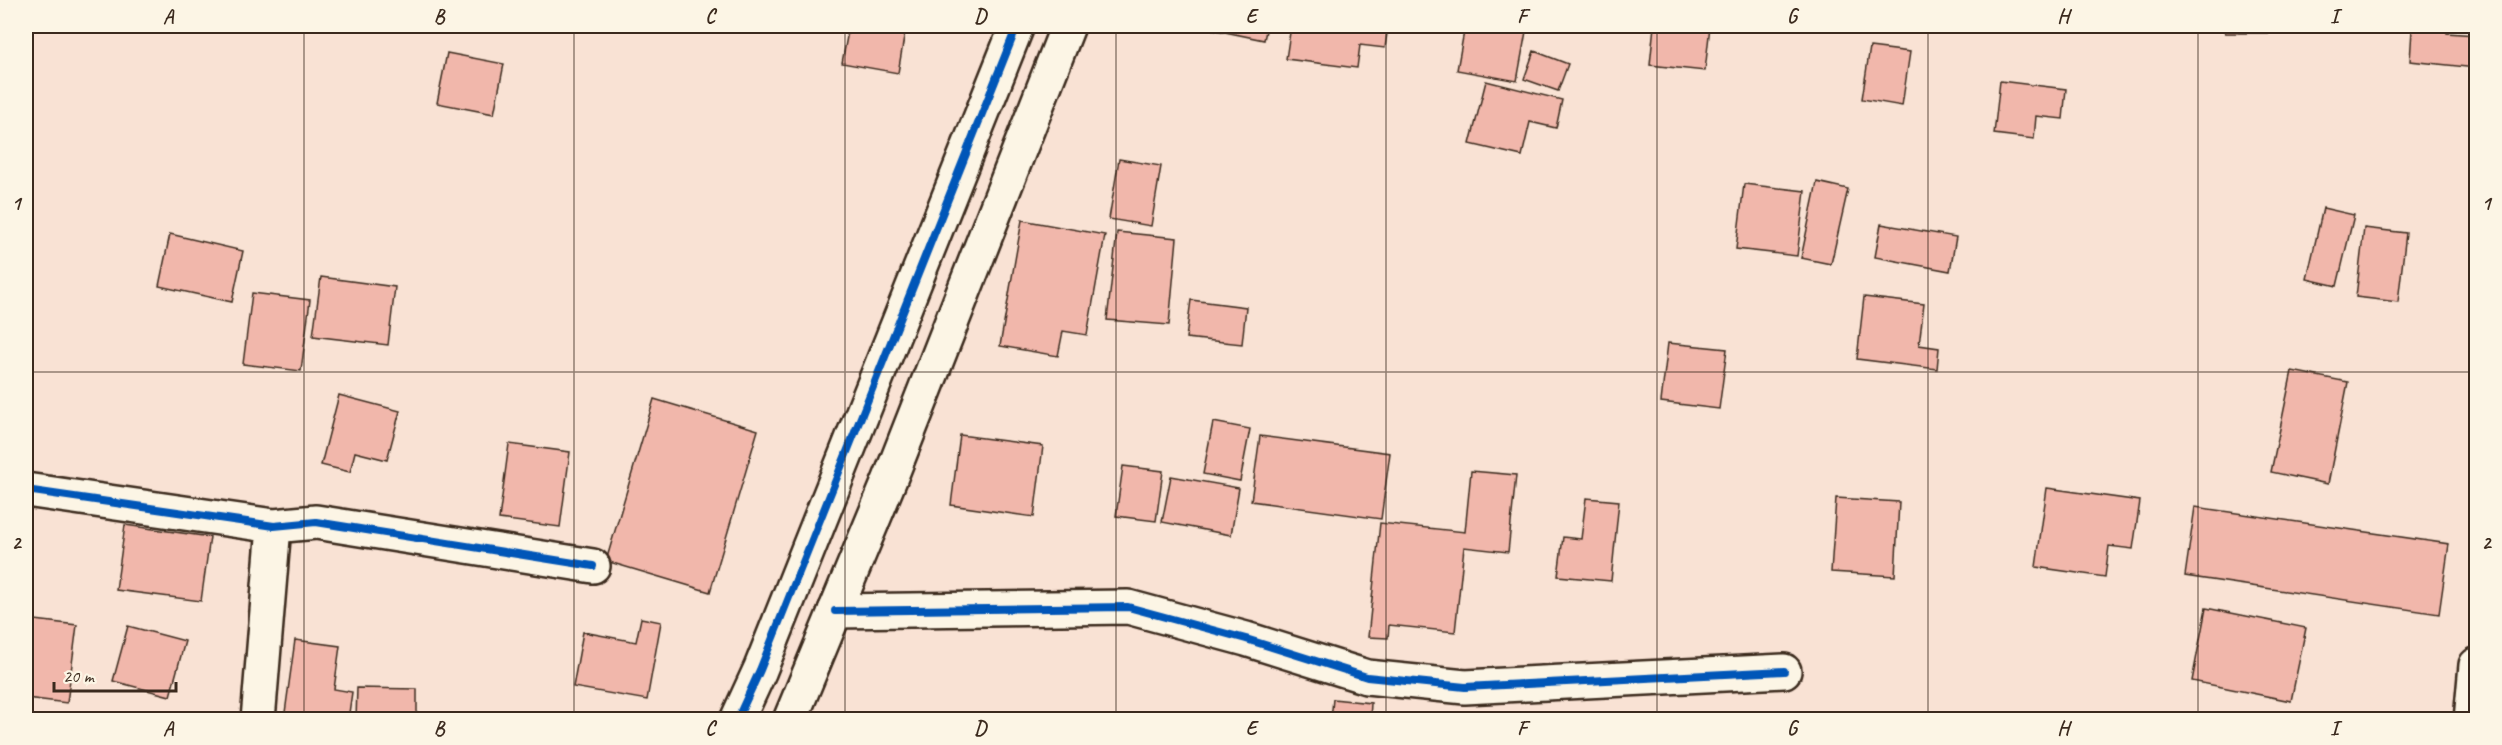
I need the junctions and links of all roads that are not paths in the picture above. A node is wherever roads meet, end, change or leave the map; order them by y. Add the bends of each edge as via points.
1 (1017, 26) edge
2 (1068, 26) edge
3 (26, 490) edge
4 (274, 526) junction
5 (593, 566) dead end
6 (835, 611) junction
7 (780, 622) junction
8 (823, 640) junction
9 (2476, 665) edge
10 (1784, 670) dead end
11 (258, 720) edge
12 (736, 720) edge
13 (790, 720) edge
14 (2471, 720) edge

1 - 7 street
2 - 6 street
3 - 4 street
4 - 5 street via 316,522
4 - 11 street
6 - 8 street
6 - 10 street via 1128,607 1367,677 1465,687
7 - 8 street
7 - 12 street
8 - 13 street
9 - 14 street

